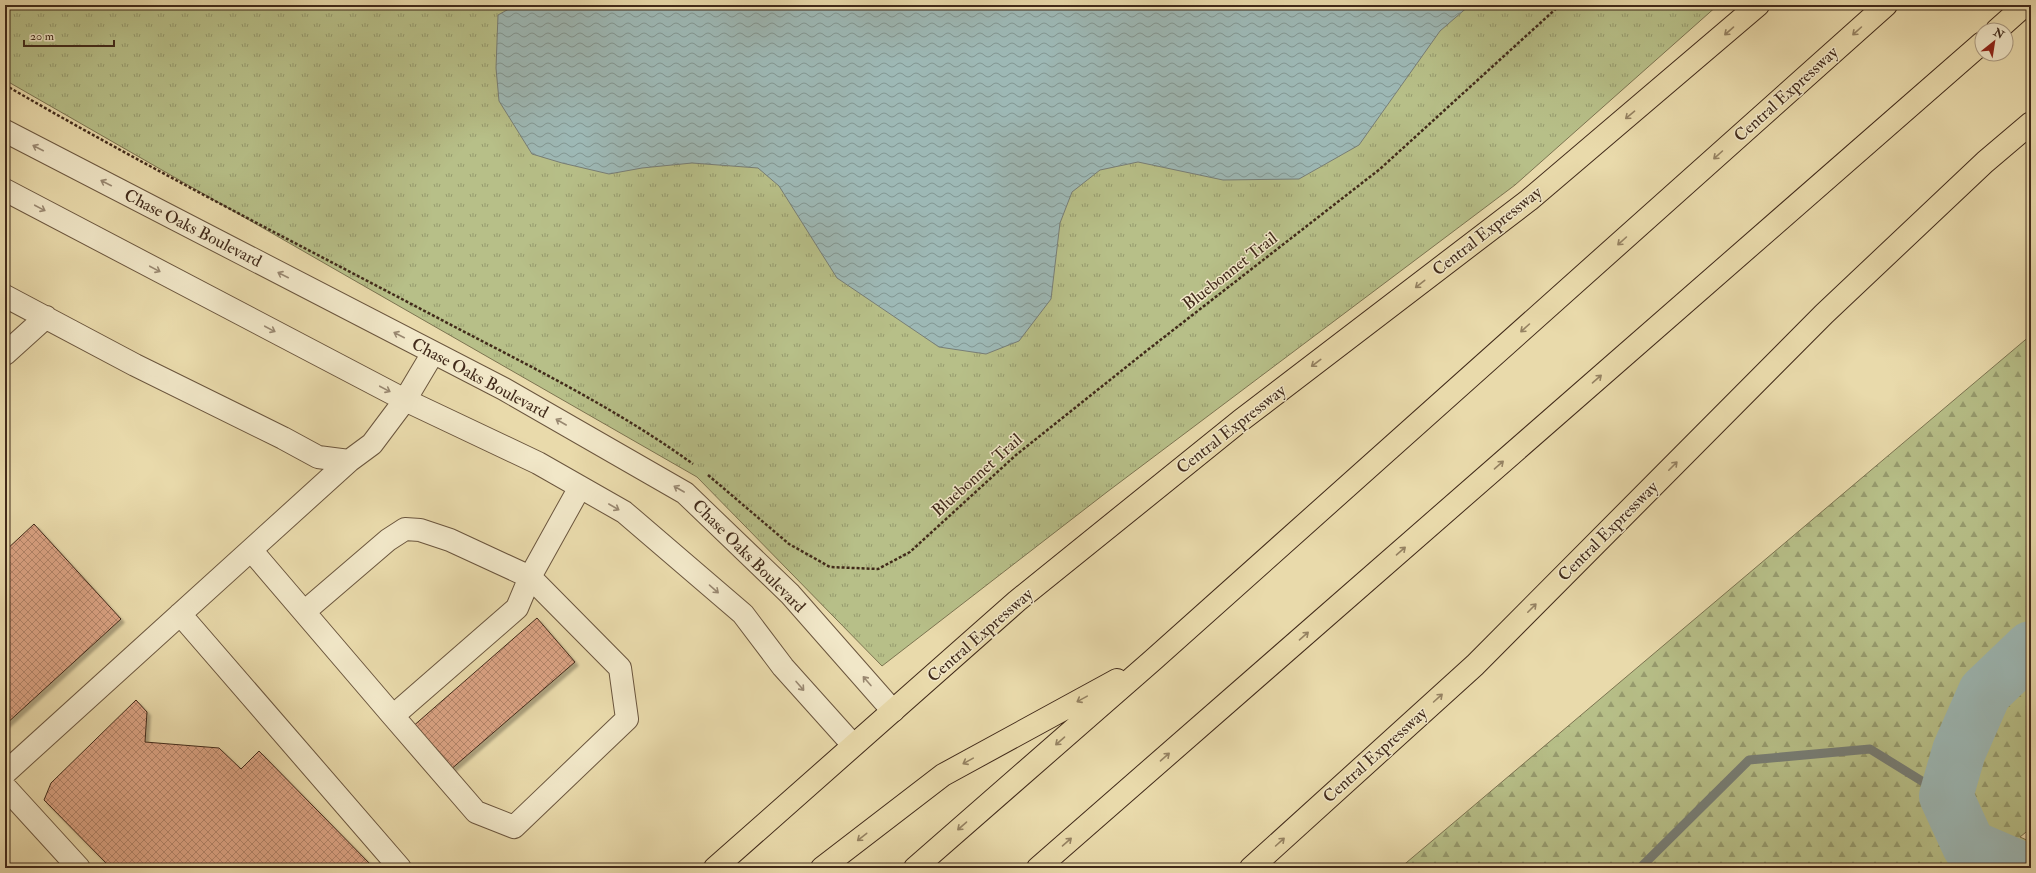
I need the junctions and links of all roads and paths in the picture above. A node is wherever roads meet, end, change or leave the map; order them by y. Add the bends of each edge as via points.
1 (1560, 5) edge
2 (1758, 5) edge
3 (1886, 5) edge
4 (2025, 5) edge
5 (2006, 22) edge
6 (1974, 50) edge
7 (2031, 123) edge
8 (5, 131) edge
9 (5, 190) edge
10 (5, 296) edge
11 (46, 317) junction
12 (433, 353) junction
13 (5, 354) edge
14 (405, 400) junction
15 (349, 461) junction
16 (580, 487) junction
17 (251, 550) junction
18 (910, 552) dead end
19 (530, 577) junction
20 (304, 612) junction
21 (180, 614) junction
22 (1153, 660) junction
23 (893, 711) junction
24 (393, 716) junction
25 (854, 746) junction
26 (5, 773) edge
27 (5, 787) edge
28 (79, 868) edge
29 (400, 868) edge
30 (715, 868) edge
31 (822, 868) edge
32 (915, 868) edge
33 (1038, 868) edge
34 (1251, 868) edge

1 - 18 path, Bluebonnet Trail via 1380,169 1016,455
2 -> 23 main road, Central Expressway via 1529,200 1240,421 1017,601
3 -> 22 main road, Central Expressway
4 - 5 main road
33 -> 6 main road
34 -> 7 main road, Central Expressway via 1474,665 1824,314 1985,162
12 -> 8 street, Chase Oaks Boulevard
9 -> 14 street
10 - 11 street
11 - 13 street
11 - 15 street via 318,457
12 - 14 street
23 -> 12 street, Chase Oaks Boulevard via 790,594 685,492 504,389
14 - 15 street via 372,444
14 - 16 street via 538,463
15 - 17 street
16 - 19 street
16 -> 25 street via 624,512 743,614 783,667
17 - 20 street
17 - 21 street
19 - 20 street via 450,540 420,530 405,529 388,540
19 - 24 street via 517,608
19 - 24 street via 620,668 627,719 514,827 476,812
20 - 24 street
21 - 26 street
21 - 29 street
22 -> 31 main road via 943,774
22 -> 32 main road, Central Expressway
23 - 25 main road, Central Expressway
25 - 30 main road, Central Expressway
27 - 28 street

